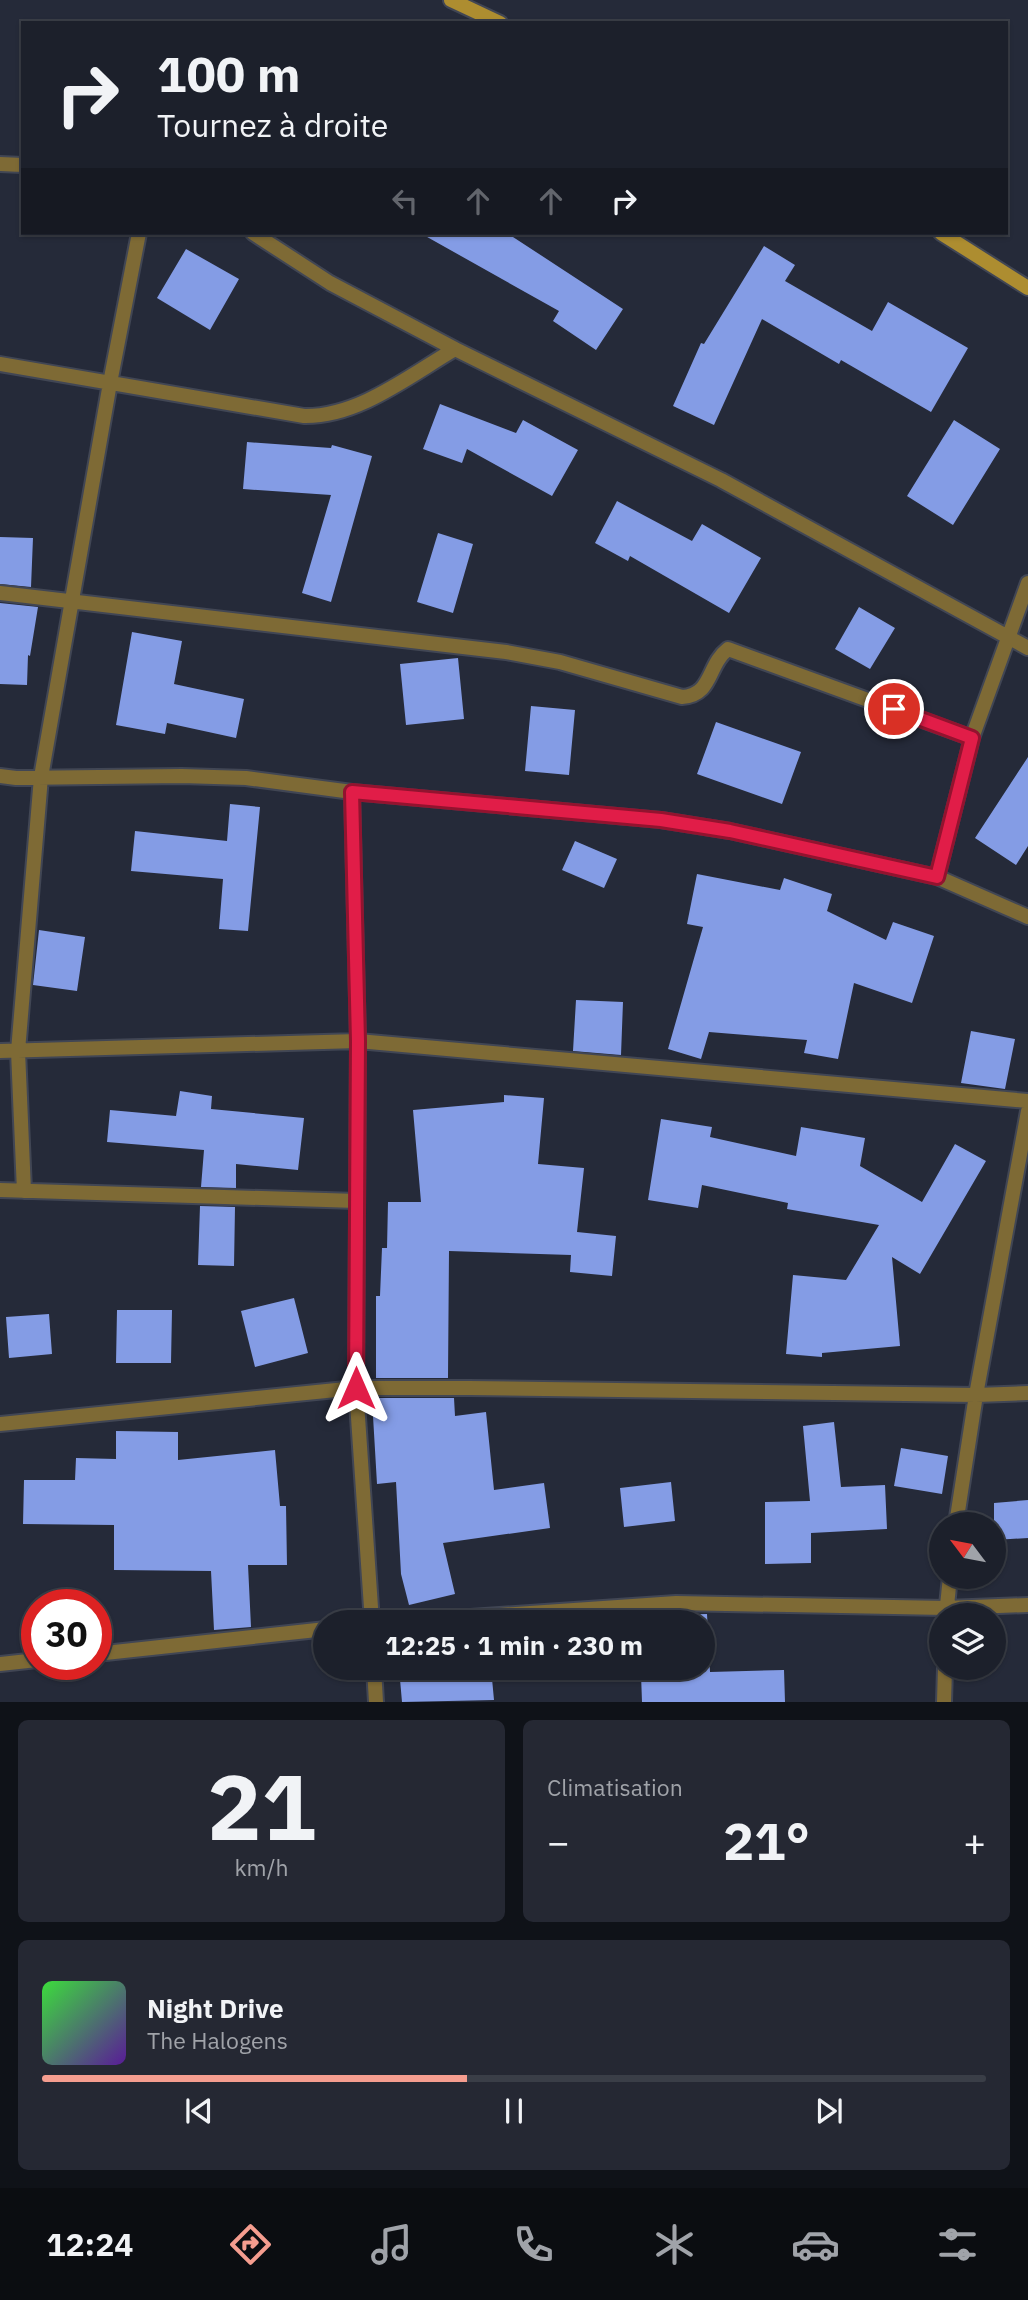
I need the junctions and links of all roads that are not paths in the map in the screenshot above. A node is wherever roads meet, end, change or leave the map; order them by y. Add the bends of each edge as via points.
1 (451, 0) edge
2 (496, 21) edge
3 (0, 164) edge
4 (21, 165) edge
5 (139, 235) edge
6 (256, 235) edge
7 (944, 235) edge
8 (1028, 288) edge
9 (455, 349) junction
10 (0, 364) edge
11 (110, 383) junction
12 (1028, 583) edge
13 (0, 593) edge
14 (71, 601) junction
15 (1007, 637) junction
16 (1028, 648) edge
17 (972, 738) junction
18 (0, 776) edge
19 (41, 777) junction
20 (352, 792) junction
21 (937, 877) junction
22 (1028, 917) edge
23 (358, 1041) junction
24 (0, 1051) edge
25 (18, 1051) junction
26 (1028, 1101) edge
27 (1028, 1111) edge
28 (0, 1190) edge
29 (24, 1191) junction
30 (357, 1201) junction
31 (356, 1388) junction
32 (1028, 1393) edge
33 (976, 1395) junction
34 (0, 1424) edge
35 (958, 1512) edge
36 (1028, 1605) edge
37 (1006, 1607) edge
38 (371, 1610) edge
39 (583, 1610) edge
40 (929, 1611) edge
41 (313, 1630) edge
42 (112, 1652) edge
43 (21, 1662) edge
44 (0, 1664) edge
45 (375, 1680) edge
46 (945, 1680) edge
47 (376, 1702) edge
48 (944, 1702) edge

1 - 2 street
3 - 4 street
5 - 11 street
6 - 9 street via 330,283
7 - 8 street
9 - 11 street via 360,405 322,416
9 - 15 street via 721,481
10 - 11 street
11 - 14 street
12 - 15 street
13 - 14 street
14 - 17 street via 506,652 560,662 682,697 703,690 719,656 728,649
14 - 19 street
15 - 16 street
15 - 17 street
17 - 21 street
18 - 19 street
19 - 20 street via 246,778
19 - 25 street
20 - 21 street via 661,820
20 - 23 street
21 - 22 street
23 - 25 street
23 - 26 street
23 - 30 street
24 - 25 street
25 - 29 street
27 - 33 street
28 - 29 street
29 - 30 street
30 - 31 street
31 - 33 street
31 - 34 street
31 - 38 street
32 - 33 street
33 - 35 street
36 - 37 street
39 - 40 street via 676,1604
41 - 42 street
43 - 44 street
45 - 47 street
46 - 48 street

